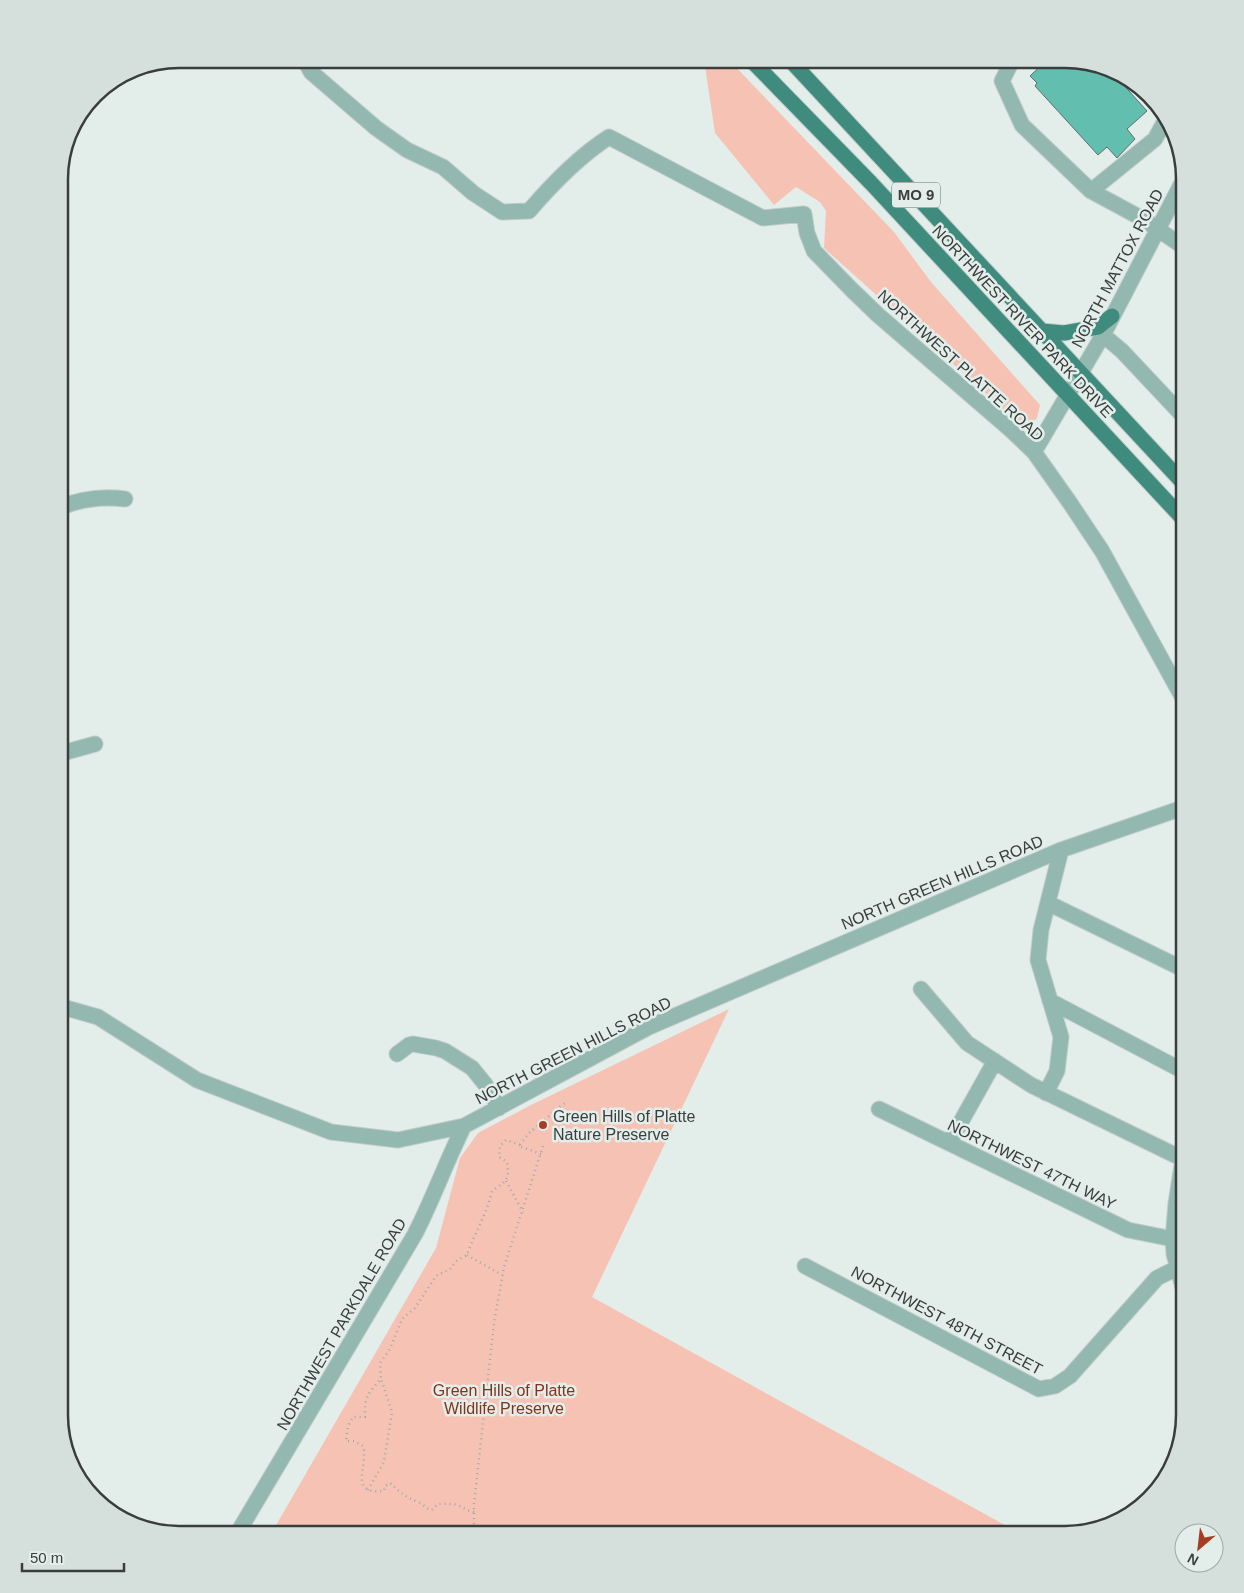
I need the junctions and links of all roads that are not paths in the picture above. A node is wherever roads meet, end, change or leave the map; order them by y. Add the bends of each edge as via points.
1 (309, 68) edge
2 (759, 68) edge
3 (797, 68) edge
4 (1008, 68) edge
5 (1163, 125) edge
6 (1091, 191) junction
7 (1176, 194) edge
8 (1157, 230) junction
9 (1176, 242) edge
10 (1112, 316) junction
11 (1042, 331) junction
12 (1103, 335) junction
13 (1081, 372) junction
14 (1068, 395) junction
15 (1176, 408) edge
16 (1034, 452) junction
17 (1176, 475) edge
18 (125, 499) dead end
19 (68, 504) edge
20 (1176, 511) edge
21 (1176, 686) edge
22 (95, 744) dead end
23 (68, 752) edge
24 (1176, 810) edge
25 (1062, 850) junction
26 (1048, 902) junction
27 (1176, 966) edge
28 (921, 989) dead end
29 (1050, 1001) junction
30 (68, 1009) edge
31 (397, 1054) dead end
32 (995, 1061) junction
33 (1176, 1067) edge
34 (1046, 1093) junction
35 (499, 1108) junction
36 (879, 1109) dead end
37 (464, 1126) junction
38 (949, 1143) junction
39 (1176, 1149) edge
40 (1176, 1203) edge
41 (1173, 1239) junction
42 (1176, 1261) edge
43 (805, 1266) dead end
44 (1176, 1269) edge
45 (242, 1526) edge

1 - 16 street, NORTHWEST PLATTE ROAD via 376,128 407,150 443,167 502,212 529,211 548,188 590,149 609,137 763,218 804,214 814,250 852,290
2 - 14 main road, NORTHWEST RIVER PARK DRIVE / MO 9 via 872,183
3 - 11 main road, NORTHWEST RIVER PARK DRIVE / MO 9
4 - 6 street via 1002,81 1022,124
5 - 6 street via 1155,139
6 - 8 street
7 - 8 street, NORTH MATTOX ROAD
8 - 9 street
8 - 10 street, NORTH MATTOX ROAD
10 - 11 main road via 1098,327 1064,333
10 - 12 street, NORTH MATTOX ROAD
11 - 13 main road, NORTHWEST RIVER PARK DRIVE / MO 9
12 - 13 street, NORTH MATTOX ROAD
12 - 15 street
13 - 14 street, NORTH MATTOX ROAD
13 - 17 main road, NORTHWEST RIVER PARK DRIVE / MO 9
14 - 16 street, NORTH MATTOX ROAD
14 - 20 main road, NORTHWEST RIVER PARK DRIVE / MO 9
16 - 21 street, NORTHWEST PLATTE ROAD via 1102,551
18 - 19 street via 109,497
22 - 23 street
24 - 25 street, NORTH GREEN HILLS ROAD
25 - 26 street
25 - 35 street, NORTH GREEN HILLS ROAD via 649,1027
26 - 27 street
26 - 29 street via 1038,960
28 - 32 street via 967,1043
29 - 33 street
29 - 34 street via 1061,1037 1057,1071
30 - 37 street, NORTH GREEN HILLS ROAD via 98,1017 197,1080 331,1132 398,1140
31 - 35 street via 413,1044 445,1051 472,1068
32 - 34 street
32 - 38 street
34 - 39 street
35 - 37 street, NORTH GREEN HILLS ROAD
36 - 38 street, NORTHWEST 47TH WAY
37 - 45 street, NORTHWEST PARKDALE ROAD via 415,1234
38 - 41 street, NORTHWEST 47TH WAY via 1128,1230
40 - 41 street
41 - 42 street
43 - 44 street, NORTHWEST 48TH STREET via 1039,1389 1055,1386 1070,1376 1157,1278

